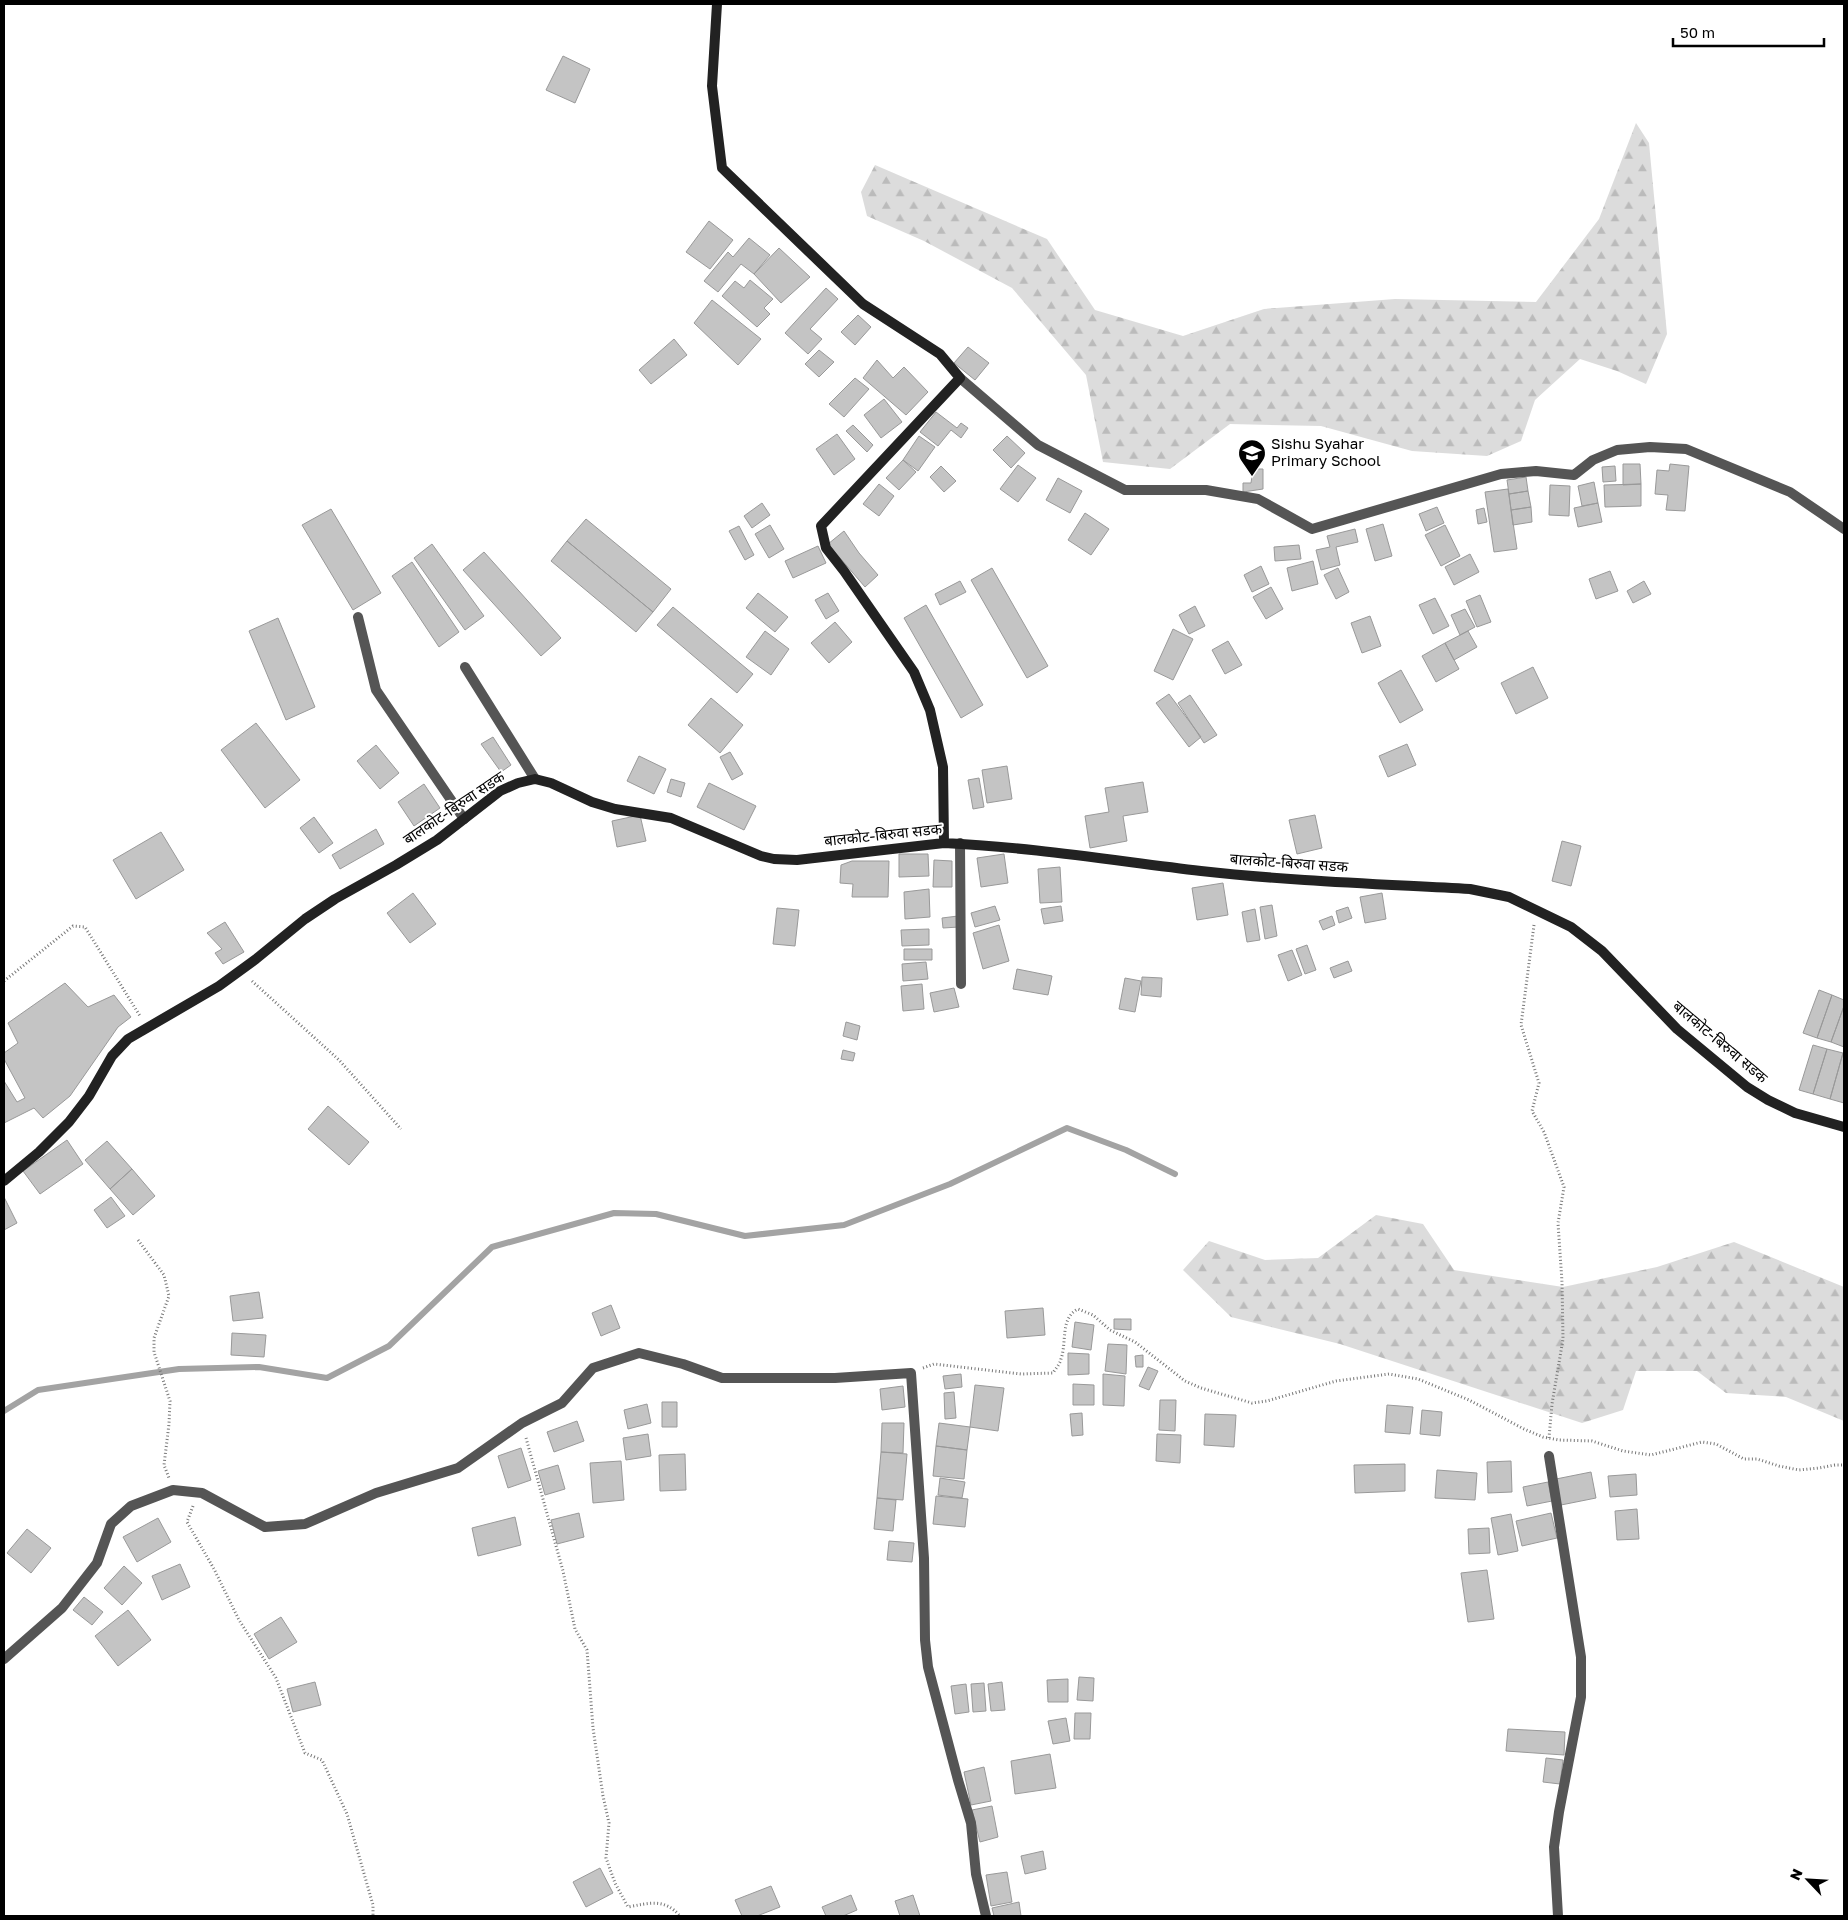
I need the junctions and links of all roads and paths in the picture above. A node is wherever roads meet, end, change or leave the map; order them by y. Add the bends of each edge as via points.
1 (717, 4) edge
2 (960, 378) junction
3 (1844, 529) edge
4 (358, 617) dead end
5 (465, 667) dead end
6 (535, 779) junction
7 (464, 819) junction
8 (944, 843) junction
9 (960, 843) junction
10 (1537, 910) junction
11 (240, 970) junction
12 (4, 981) edge
13 (962, 984) dead end
14 (146, 1027) junction
15 (1844, 1127) edge
16 (400, 1129) dead end
17 (4, 1181) edge
18 (138, 1240) dead end
19 (911, 1373) junction
20 (522, 1423) junction
21 (1549, 1438) junction
22 (1549, 1456) dead end
23 (1844, 1465) edge
24 (173, 1490) junction
25 (202, 1493) junction
26 (4, 1659) edge
27 (373, 1916) edge
28 (680, 1916) edge
29 (986, 1916) edge
30 (1558, 1916) edge

1 - 2 main road via 712,86 722,168 863,304 940,354
2 - 3 street via 1038,444 1125,490 1206,490 1258,499 1312,529 1501,474 1536,471 1574,475 1593,460 1617,450 1650,447 1686,449 1790,492
2 - 8 main road via 821,526 826,548 914,672 930,710 943,767
4 - 7 street via 376,690
5 - 6 street
6 - 7 main road, बालकोट-बिरुवा सडक via 500,791
6 - 8 main road, बालकोट-बिरुवा सडक via 615,809 671,818 774,859 797,860
7 - 11 main road, बालकोट-बिरुवा सडक via 412,855 334,899
8 - 9 main road, बालकोट-बिरुवा सडक
9 - 10 main road, बालकोट-बिरुवा सडक via 1203,871 1470,889 1509,897
9 - 13 street
10 - 15 main road, बालकोट-बिरुवा सडक via 1571,927 1602,951 1677,1029 1746,1086 1796,1113
10 - 21 path via 1521,1025 1539,1083 1532,1111 1544,1132 1564,1187 1558,1223 1563,1339
11 - 14 main road, बालकोट-बिरुवा सडक via 219,986
11 - 16 path via 339,1060
12 - 14 path via 73,926 85,927
14 - 17 main road, बालकोट-बिरुवा सडक via 128,1039 112,1056 89,1096 69,1122
18 - 24 path via 164,1275 169,1296 154,1338 154,1352 170,1401 164,1466
19 - 20 street via 835,1378 722,1378 639,1353 593,1368 562,1403
19 - 21 path via 934,1364 1021,1374 1053,1373 1061,1360 1066,1323 1071,1312 1078,1309 1093,1314 1110,1330 1136,1342 1185,1381 1239,1400 1252,1403 1267,1401 1336,1381 1389,1374 1418,1379
19 - 29 street via 928,1667 971,1823 976,1874
20 - 25 street via 458,1468 376,1493 305,1524 265,1527
20 - 28 path via 563,1571 575,1629 587,1650 593,1728 609,1823 606,1858 628,1907 658,1902 674,1909
21 - 23 path via 1592,1441 1623,1451 1651,1455 1702,1442 1716,1444 1744,1458 1799,1470
22 - 30 street via 1581,1657 1581,1697 1554,1847
24 - 25 street
24 - 26 street via 131,1506 111,1524 97,1563 62,1608
25 - 27 path via 187,1522 239,1620 276,1678 305,1753 322,1760 347,1814 373,1905

